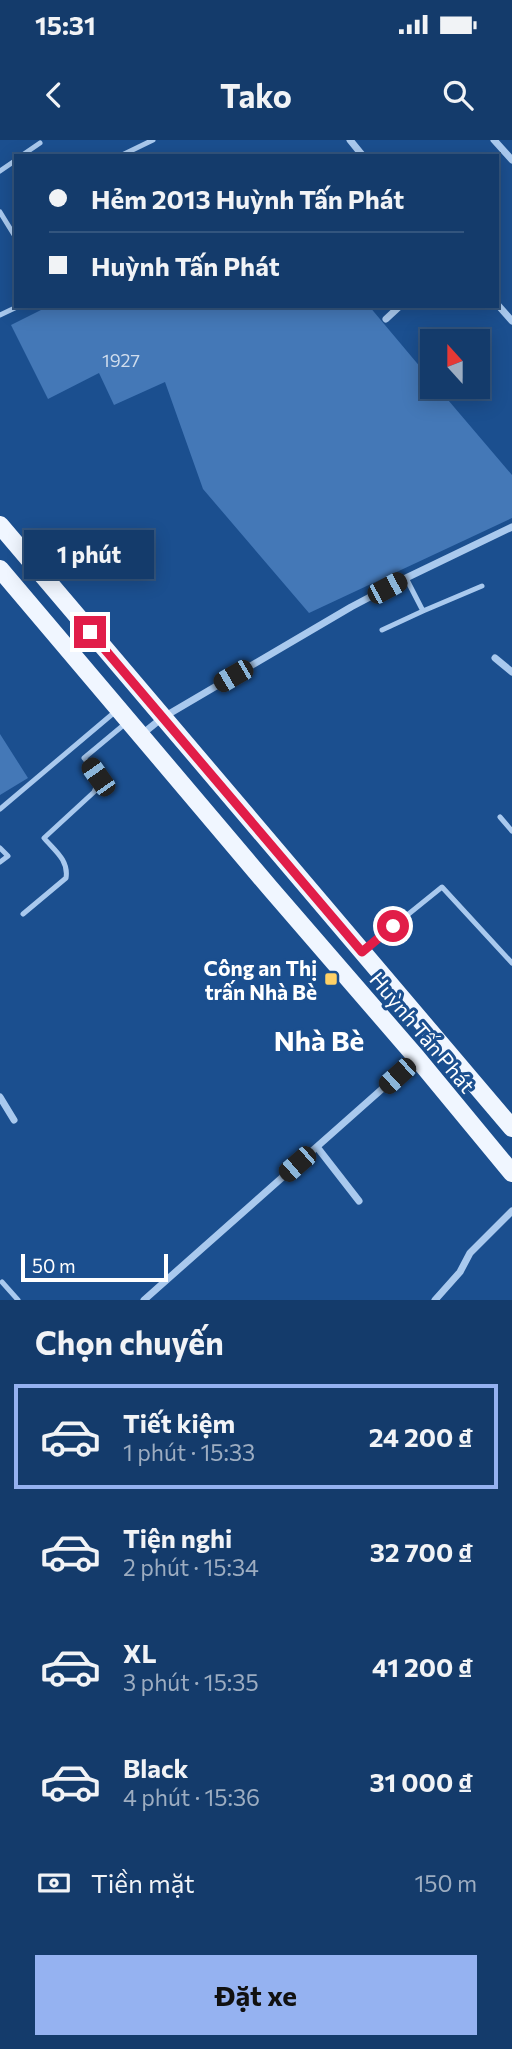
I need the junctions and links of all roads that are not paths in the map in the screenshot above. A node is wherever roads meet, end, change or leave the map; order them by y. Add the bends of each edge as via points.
1 (153, 140) edge
2 (350, 140) edge
3 (494, 140) edge
4 (40, 143) dead end
5 (24, 154) edge
6 (124, 154) edge
7 (361, 154) edge
8 (512, 160) edge
9 (0, 212) edge
10 (14, 230) edge
11 (499, 306) edge
12 (398, 308) edge
13 (386, 318) dead end
14 (512, 321) edge
15 (0, 525) edge
16 (512, 527) edge
17 (0, 569) edge
18 (405, 578) junction
19 (482, 586) dead end
20 (423, 611) junction
21 (382, 630) dead end
22 (495, 658) dead end
23 (512, 672) edge
24 (123, 715) junction
25 (162, 718) junction
26 (140, 735) junction
27 (0, 809) edge
28 (500, 817) dead end
29 (512, 831) edge
30 (0, 848) edge
31 (0, 862) edge
32 (23, 914) dead end
33 (362, 952) junction
34 (512, 963) edge
35 (417, 1058) junction
36 (0, 1097) edge
37 (14, 1120) dead end
38 (512, 1128) edge
39 (317, 1147) junction
40 (512, 1173) edge
41 (359, 1201) dead end
42 (512, 1211) edge
43 (2, 1282) dead end
44 (18, 1300) edge
45 (144, 1300) edge
46 (435, 1300) edge

1 - 6 lane
2 - 7 street
3 - 8 street
4 - 5 lane
9 - 10 lane
11 - 14 street
12 - 13 street
15 - 25 main road, Huỳnh Tấn Phát
16 - 18 street
17 - 24 main road, Huỳnh Tấn Phát
18 - 20 lane
18 - 25 street
19 - 20 lane
20 - 21 lane
22 - 23 street
24 - 26 main road, Huỳnh Tấn Phát
24 - 27 lane
24 - 32 lane via 84,758 98,777 94,792 44,838 65,862 66,878
25 - 26 street
25 - 33 main road, Huỳnh Tấn Phát
26 - 35 main road, Huỳnh Tấn Phát
28 - 29 lane
30 - 31 lane via 8,856
33 - 34 lane via 442,887
33 - 38 main road, Huỳnh Tấn Phát
35 - 39 street
35 - 40 main road, Huỳnh Tấn Phát
36 - 37 street
39 - 41 street
39 - 45 street
42 - 46 street via 470,1253
43 - 44 lane

